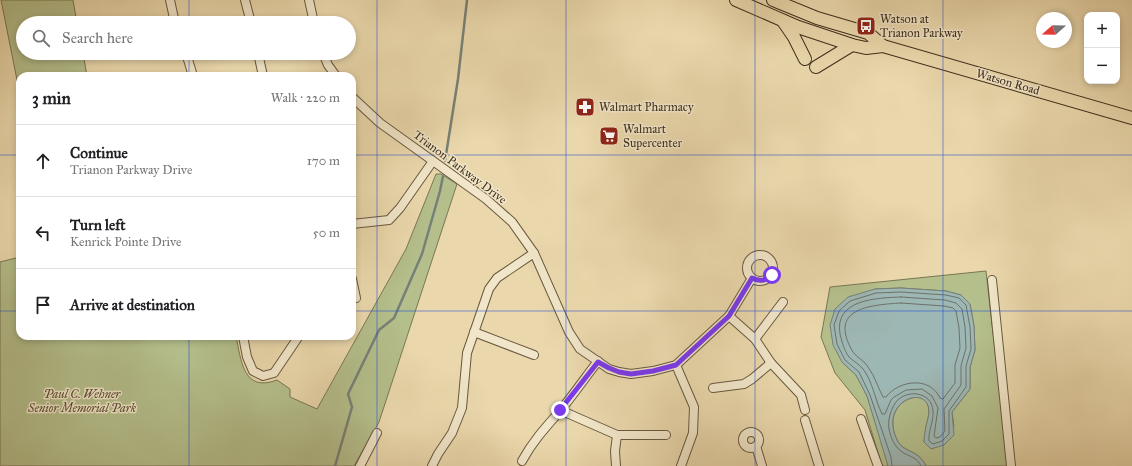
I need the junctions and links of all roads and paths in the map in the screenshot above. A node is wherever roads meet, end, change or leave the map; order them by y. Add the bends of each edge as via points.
1 (170, 0) edge
2 (245, 0) edge
3 (309, 0) edge
4 (736, 0) edge
5 (773, 0) edge
6 (173, 16) edge
7 (249, 16) edge
8 (312, 16) edge
9 (783, 21) junction
10 (852, 45) junction
11 (883, 46) junction
12 (188, 60) edge
13 (260, 60) edge
14 (326, 60) edge
15 (805, 60) dead end
16 (816, 67) dead end
17 (192, 72) edge
18 (262, 72) edge
19 (333, 72) edge
20 (356, 101) edge
21 (1132, 118) edge
22 (433, 161) junction
23 (356, 224) edge
24 (534, 253) junction
25 (752, 278) dead end
26 (992, 280) dead end
27 (783, 302) dead end
28 (729, 316) junction
29 (474, 332) junction
30 (754, 339) junction
31 (244, 340) edge
32 (295, 340) edge
33 (534, 355) dead end
34 (598, 362) junction
35 (771, 363) junction
36 (676, 365) junction
37 (713, 388) dead end
38 (560, 410) junction
39 (805, 410) dead end
40 (861, 419) dead end
41 (805, 420) dead end
42 (377, 433) dead end
43 (617, 435) junction
44 (666, 435) dead end
45 (756, 446) dead end
46 (522, 461) dead end
47 (360, 466) edge
48 (432, 466) edge
49 (616, 466) edge
50 (681, 466) edge
51 (762, 466) edge
52 (819, 466) edge
53 (878, 466) edge
54 (1012, 466) edge

1 - 6 street
2 - 7 street
3 - 8 street
4 - 9 main road, Watson Road
5 - 11 main road, Watson Road via 817,18 868,33
9 - 10 main road, Watson Road
9 - 15 main road
10 - 11 main road, Watson Road via 866,48
10 - 16 main road
11 - 21 main road, Watson Road
12 - 17 street
13 - 18 street
14 - 19 street
20 - 22 street, Trianon Parkway Drive via 380,123
22 - 23 street via 389,220
22 - 24 street, Trianon Parkway Drive via 486,199 512,222
24 - 29 street via 497,278 489,289
24 - 34 street, Trianon Parkway Drive via 569,332 580,349
25 - 28 street, Trianon Parkway Drive
26 - 54 street
27 - 30 street
28 - 30 street
28 - 36 street, Trianon Parkway Drive
29 - 33 street
29 - 48 street via 467,353 462,408 452,433
30 - 35 street
31 - 32 street via 253,371 263,376 274,373
34 - 36 street, Trianon Parkway Drive via 619,372 631,374
34 - 38 street
35 - 37 street via 744,384
35 - 39 street via 801,395
36 - 50 street via 694,407 693,433
38 - 43 street
38 - 46 street via 530,445
40 - 53 street
41 - 52 street
42 - 47 street
43 - 44 street
43 - 49 street
45 - 51 street

